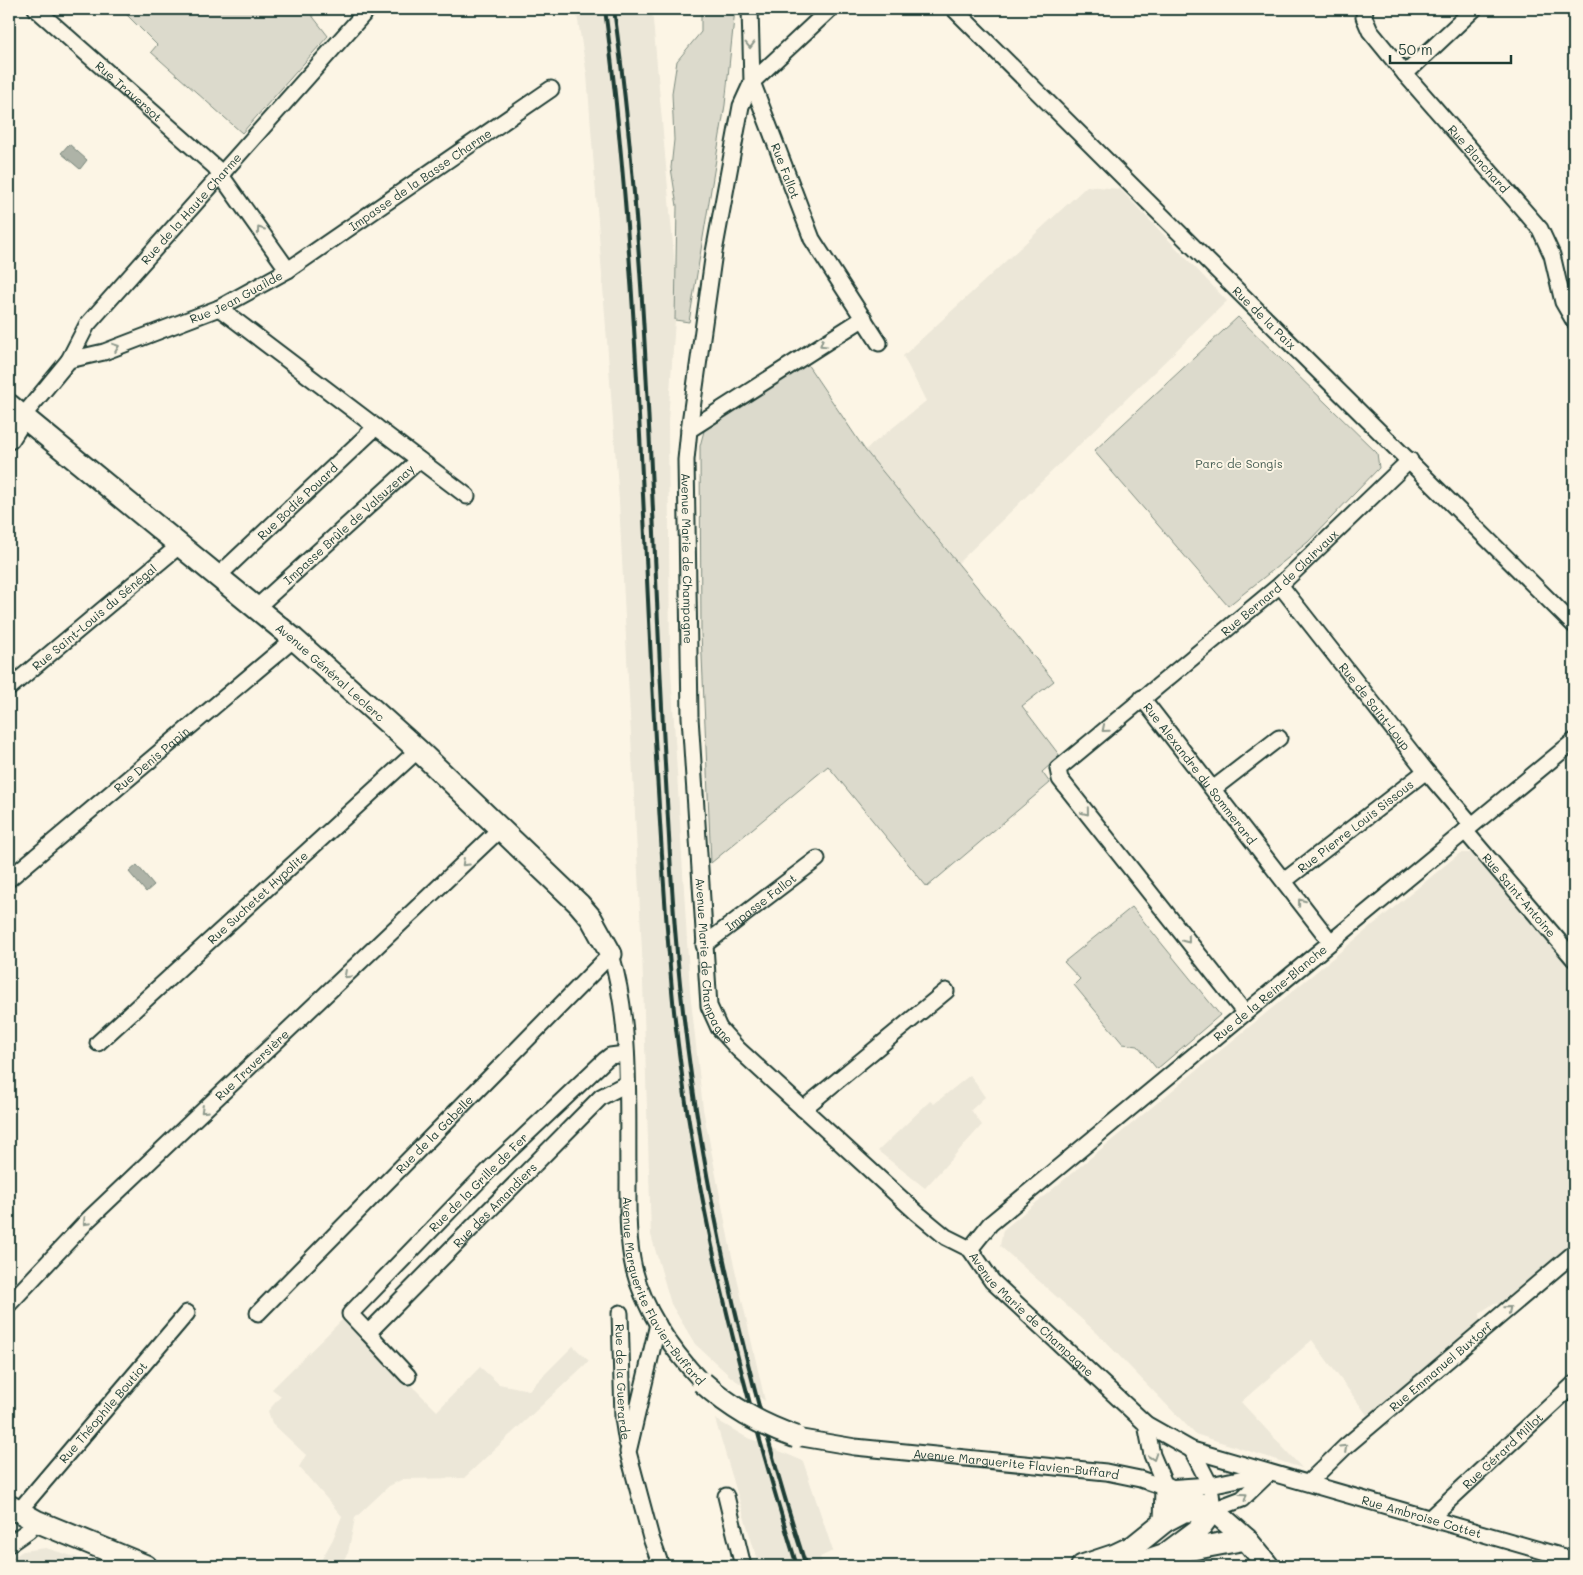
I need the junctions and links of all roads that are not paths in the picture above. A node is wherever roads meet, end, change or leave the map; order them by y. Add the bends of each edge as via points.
1 (36, 9) edge
2 (368, 9) edge
3 (750, 9) edge
4 (830, 9) edge
5 (954, 9) edge
6 (1365, 9) edge
7 (1474, 9) edge
8 (1405, 74) junction
9 (752, 82) junction
10 (551, 89) dead end
11 (220, 173) junction
12 (288, 270) junction
13 (219, 308) junction
14 (1572, 313) edge
15 (864, 318) junction
16 (880, 343) dead end
17 (69, 360) junction
18 (16, 410) edge
19 (376, 427) junction
20 (689, 430) junction
21 (9, 438) edge
22 (419, 460) junction
23 (1410, 460) junction
24 (467, 496) dead end
25 (180, 546) junction
26 (218, 576) junction
27 (1280, 585) junction
28 (256, 608) junction
29 (1574, 625) edge
30 (294, 639) junction
31 (9, 688) edge
32 (1142, 698) junction
33 (1279, 738) dead end
34 (1574, 740) edge
35 (418, 750) junction
36 (1426, 772) junction
37 (1213, 789) junction
38 (1469, 828) junction
39 (500, 829) junction
40 (817, 859) dead end
41 (9, 879) edge
42 (1284, 881) junction
43 (1330, 942) junction
44 (704, 945) junction
45 (611, 954) junction
46 (1574, 959) edge
47 (946, 991) dead end
48 (1245, 1013) junction
49 (98, 1043) dead end
50 (626, 1054) junction
51 (626, 1084) junction
52 (803, 1109) junction
53 (970, 1249) junction
54 (1574, 1253) edge
55 (9, 1304) edge
56 (620, 1312) dead end
57 (187, 1313) dead end
58 (258, 1314) dead end
59 (658, 1324) junction
60 (364, 1328) junction
61 (408, 1376) dead end
62 (702, 1382) joint
63 (1574, 1384) edge
64 (1146, 1424) junction
65 (796, 1437) joint
66 (1192, 1450) junction
67 (628, 1452) junction
68 (1269, 1473) junction
69 (1309, 1482) junction
70 (1210, 1485) junction
71 (1166, 1488) junction
72 (726, 1496) dead end
73 (1213, 1510) junction
74 (21, 1513) edge
75 (1430, 1518) junction
76 (1164, 1521) junction
77 (1246, 1539) junction
78 (9, 1544) edge
79 (1166, 1554) junction
80 (1574, 1560) edge
81 (146, 1566) edge
82 (661, 1566) edge
83 (743, 1566) edge
84 (1082, 1566) edge
85 (1119, 1566) edge
86 (1268, 1566) edge

1 - 11 street, Rue Traversot
2 - 11 street, Rue de la Haute Charme
3 -> 9 street, Rue Fallot
4 - 9 street, Avenue Marie de Champagne
5 - 23 street, Rue de la Paix
6 - 8 street, Rue Blanchard via 1364,17 1370,30
7 - 8 street
8 - 14 street, Rue Blanchard via 1540,228
9 - 15 street, Rue Fallot via 812,239
9 - 20 street, Avenue Marie de Champagne via 741,106 714,252
10 - 12 street, Impasse de la Basse Charme
12 -> 11 street, Rue Jean Guailde
11 - 17 street, Rue de la Haute Charme via 87,325
12 - 13 street, Rue Jean Guailde
17 -> 13 street, Rue Jean Guailde via 104,352
13 - 19 street
15 - 16 street, Rue Fallot
15 -> 20 street
17 - 18 street, Rue de la Haute Charme
18 - 21 main road
18 - 25 main road, Avenue Général Leclerc
19 - 22 street
19 - 26 street, Rue Bodié Pouard
20 - 44 street, Avenue Marie de Champagne via 686,460 690,717
22 - 24 street, Impasse Brûle de Valsuzenay
22 - 28 street, Impasse Brûle de Valsuzenay
23 - 27 street, Rue Bernard de Clairvaux
23 - 29 street, Rue de la Paix
25 - 26 main road, Avenue Général Leclerc
25 - 31 street, Rue Saint-Louis du Sénégal
26 - 28 main road, Avenue Général Leclerc
27 - 32 street, Rue Bernard de Clairvaux
27 - 36 street, Rue de Saint-Loup
28 - 30 main road, Avenue Général Leclerc
30 - 35 main road, Avenue Général Leclerc
30 - 41 street, Rue Denis Papin
32 - 37 street, Rue Alexandre du Sommerard
32 -> 48 street, Rue Alexandre du Sommerard via 1063,764 1058,773
33 - 37 street
34 - 38 street, Rue de la Reine-Blanche
35 - 39 main road, Avenue Général Leclerc
35 - 49 street, Rue Suchetet Hypolite
36 - 38 street, Rue de Saint-Loup
36 - 42 street, Rue Pierre Louis Sissous
37 - 42 street, Rue Alexandre du Sommerard
38 - 43 street, Rue de la Reine-Blanche
38 - 46 street, Rue Saint-Antoine
39 - 45 main road, Avenue Général Leclerc via 579,904
39 -> 55 street, Rue Traversière via 89,1219
40 - 44 street, Impasse Fallot
43 -> 42 street, Rue Alexandre du Sommerard
43 - 48 street, Rue de la Reine-Blanche
44 - 52 street, Avenue Marie de Champagne via 709,1006 719,1028
45 - 50 street, Avenue Marguerite Flavien-Buffard via 618,979
45 - 58 street, Rue de la Gabelle
47 - 52 street
48 - 53 street, Rue de la Reine-Blanche via 990,1224
50 - 51 street, Avenue Marguerite Flavien-Buffard
50 - 60 street, Rue de la Grille de Fer via 610,1056 493,1166 350,1314
51 - 59 street, Avenue Marguerite Flavien-Buffard via 631,1247 639,1283
51 - 60 street, Rue des Amandiers via 601,1097
52 - 53 street, Avenue Marie de Champagne via 946,1238
53 - 64 street, Avenue Marie de Champagne via 992,1282
69 -> 54 street, Rue Emmanuel Buxtorf via 1345,1447
56 - 67 street, Rue de la Guerarde via 623,1418
57 - 74 street, Rue Théophile Boutiot
59 - 62 street, Avenue Marguerite Flavien-Buffard
59 - 67 street, Rue de la Guerarde
60 - 61 street
62 - 65 main road, Avenue Marguerite Flavien-Buffard, bridge via 740,1412
63 - 75 street, Rue Gérard Millot
64 - 66 street, Avenue Marie de Champagne
64 -> 71 street via 1152,1455
65 - 71 street, Avenue Marguerite Flavien-Buffard via 855,1448 1106,1472
66 - 68 street, Rue Ambroise Cottet
66 - 70 street
67 - 82 street, Rue de la Guerarde
68 - 69 street, Rue Ambroise Cottet
68 - 70 street
73 -> 68 street via 1242,1500
69 - 75 street, Rue Ambroise Cottet
70 - 71 street
70 - 73 street
71 - 73 main road
71 - 76 main road
72 - 83 street
73 - 76 main road via 1184,1511
73 - 77 main road
73 - 79 main road via 1198,1530
74 - 78 street, Rue Théophile Boutiot via 29,1530
74 - 81 main road
75 - 80 street, Rue Ambroise Cottet
76 - 84 main road via 1134,1546 1115,1556
77 - 79 main road
77 - 86 main road
79 - 85 main road

